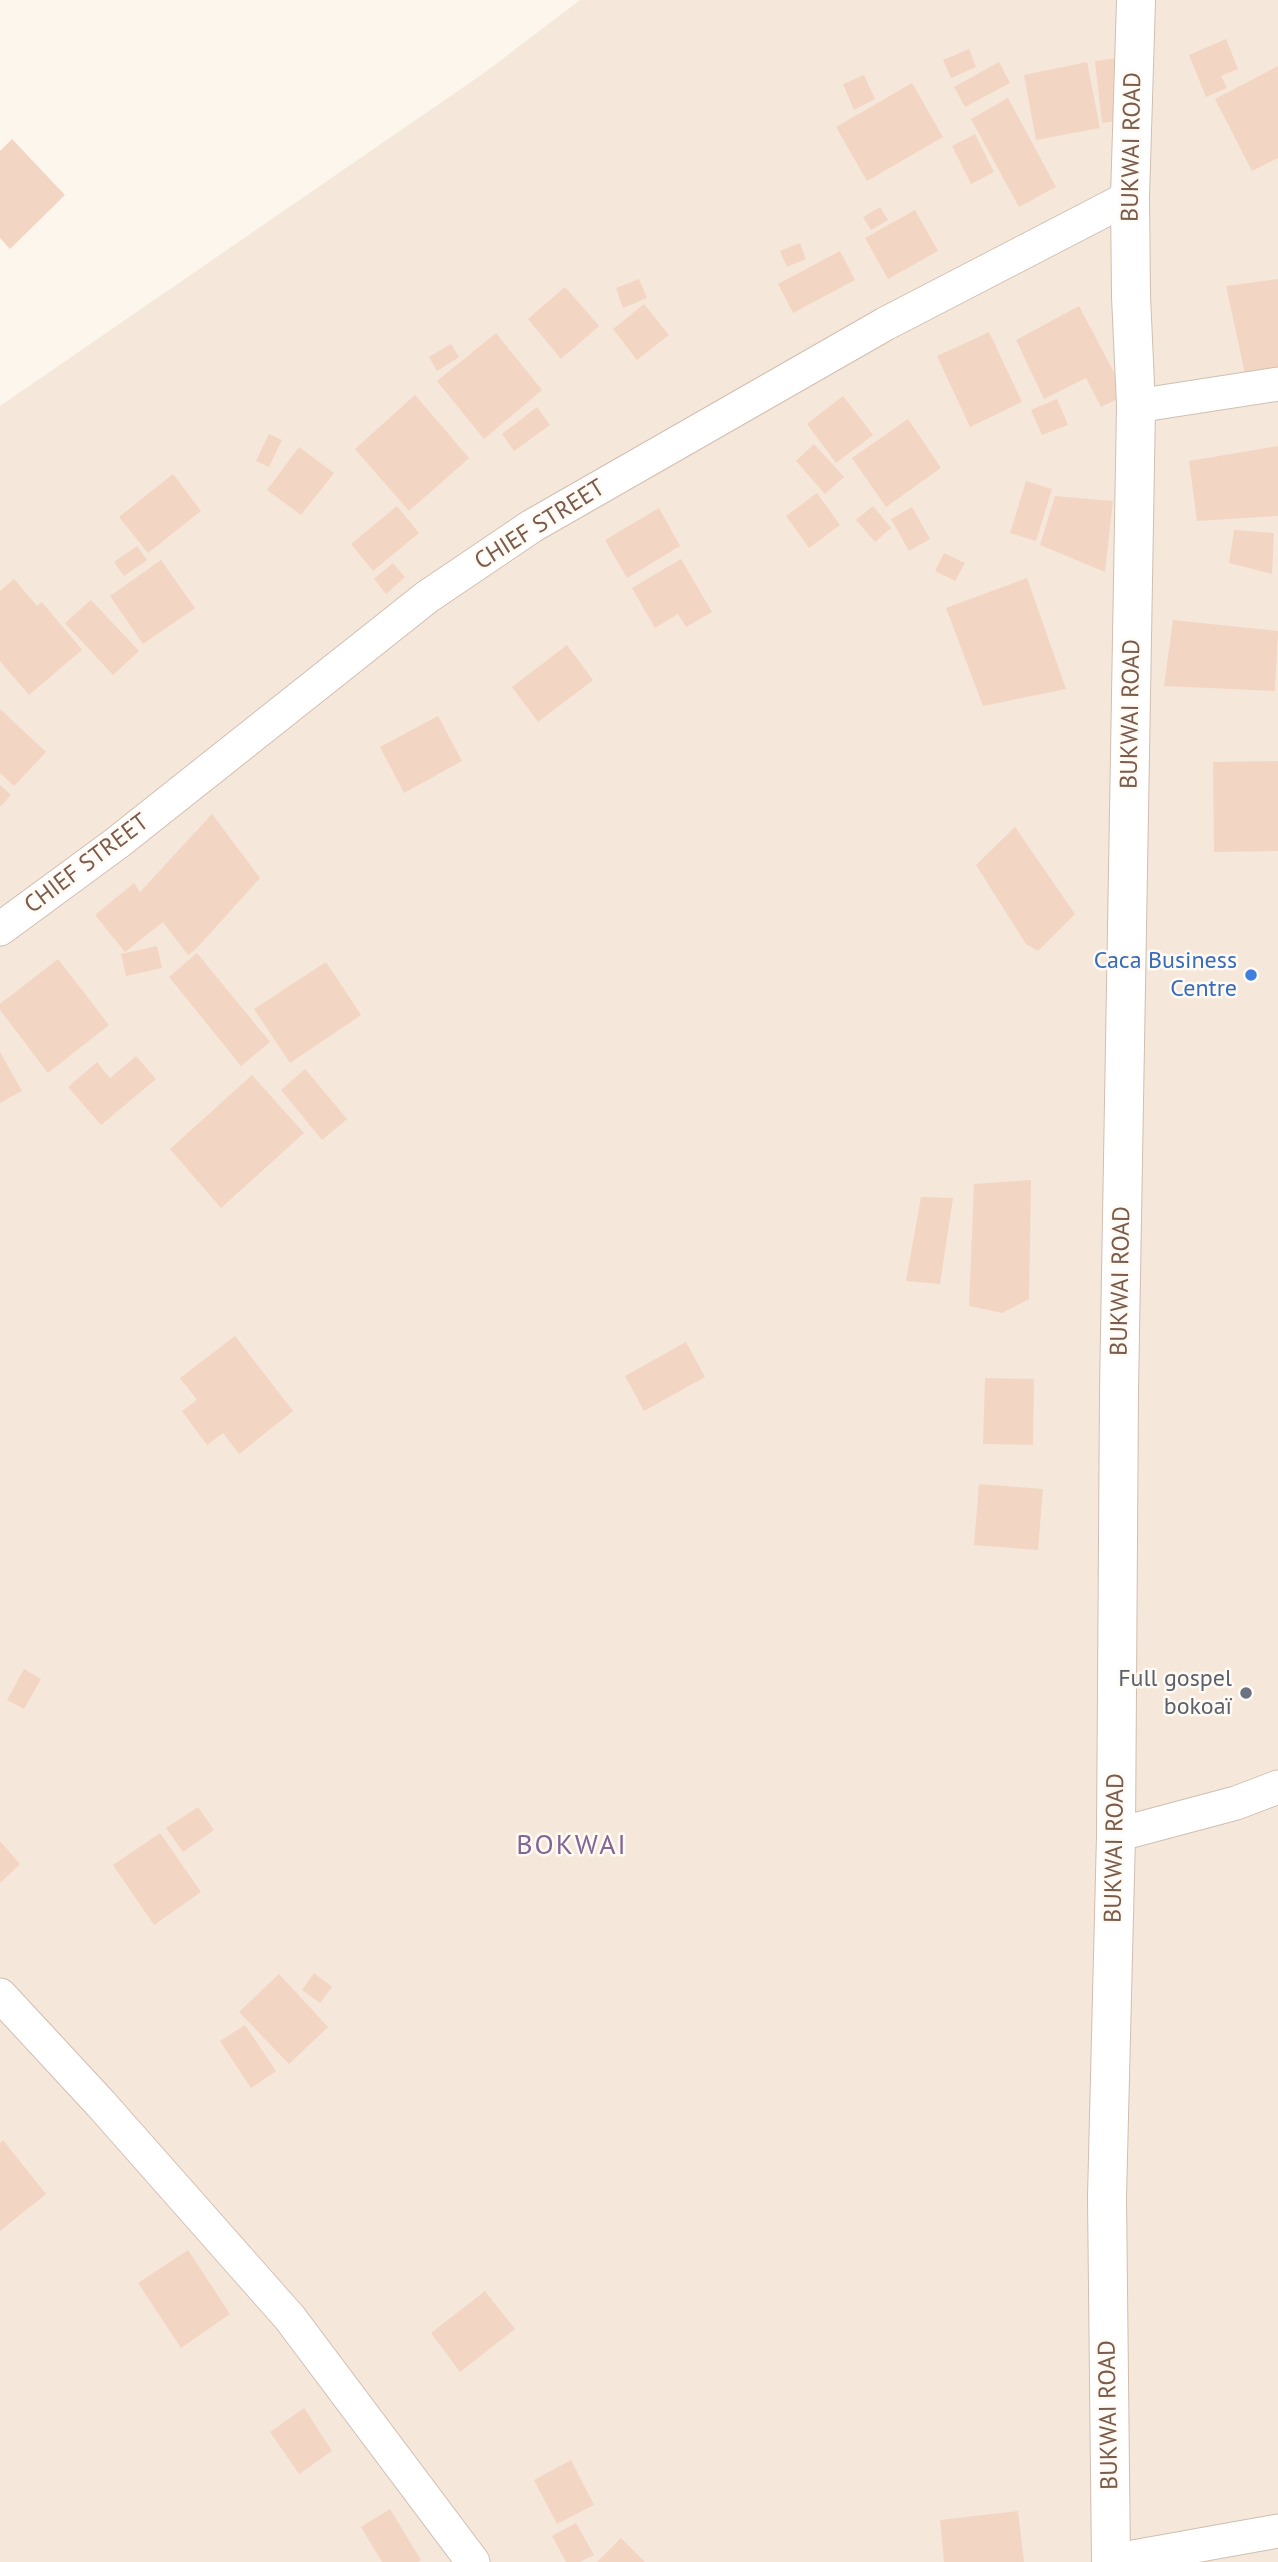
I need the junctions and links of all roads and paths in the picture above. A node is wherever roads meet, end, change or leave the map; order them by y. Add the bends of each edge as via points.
1 (1136, 0) edge
2 (1130, 197) junction
3 (1278, 384) edge
4 (1136, 406) junction
5 (0, 929) edge
6 (1278, 1787) edge
7 (1116, 1835) junction
8 (0, 1995) edge
9 (1278, 2531) edge
10 (473, 2562) edge
11 (1111, 2562) edge

1 - 2 street, BUKWAI ROAD
2 - 4 street, BUKWAI ROAD
2 - 5 street, CHIEF STREET via 885,324 532,526 427,597 117,843
3 - 4 street
4 - 7 street, BUKWAI ROAD
6 - 7 street
7 - 11 street, BUKWAI ROAD via 1107,2197
8 - 10 street via 290,2318
9 - 11 street

